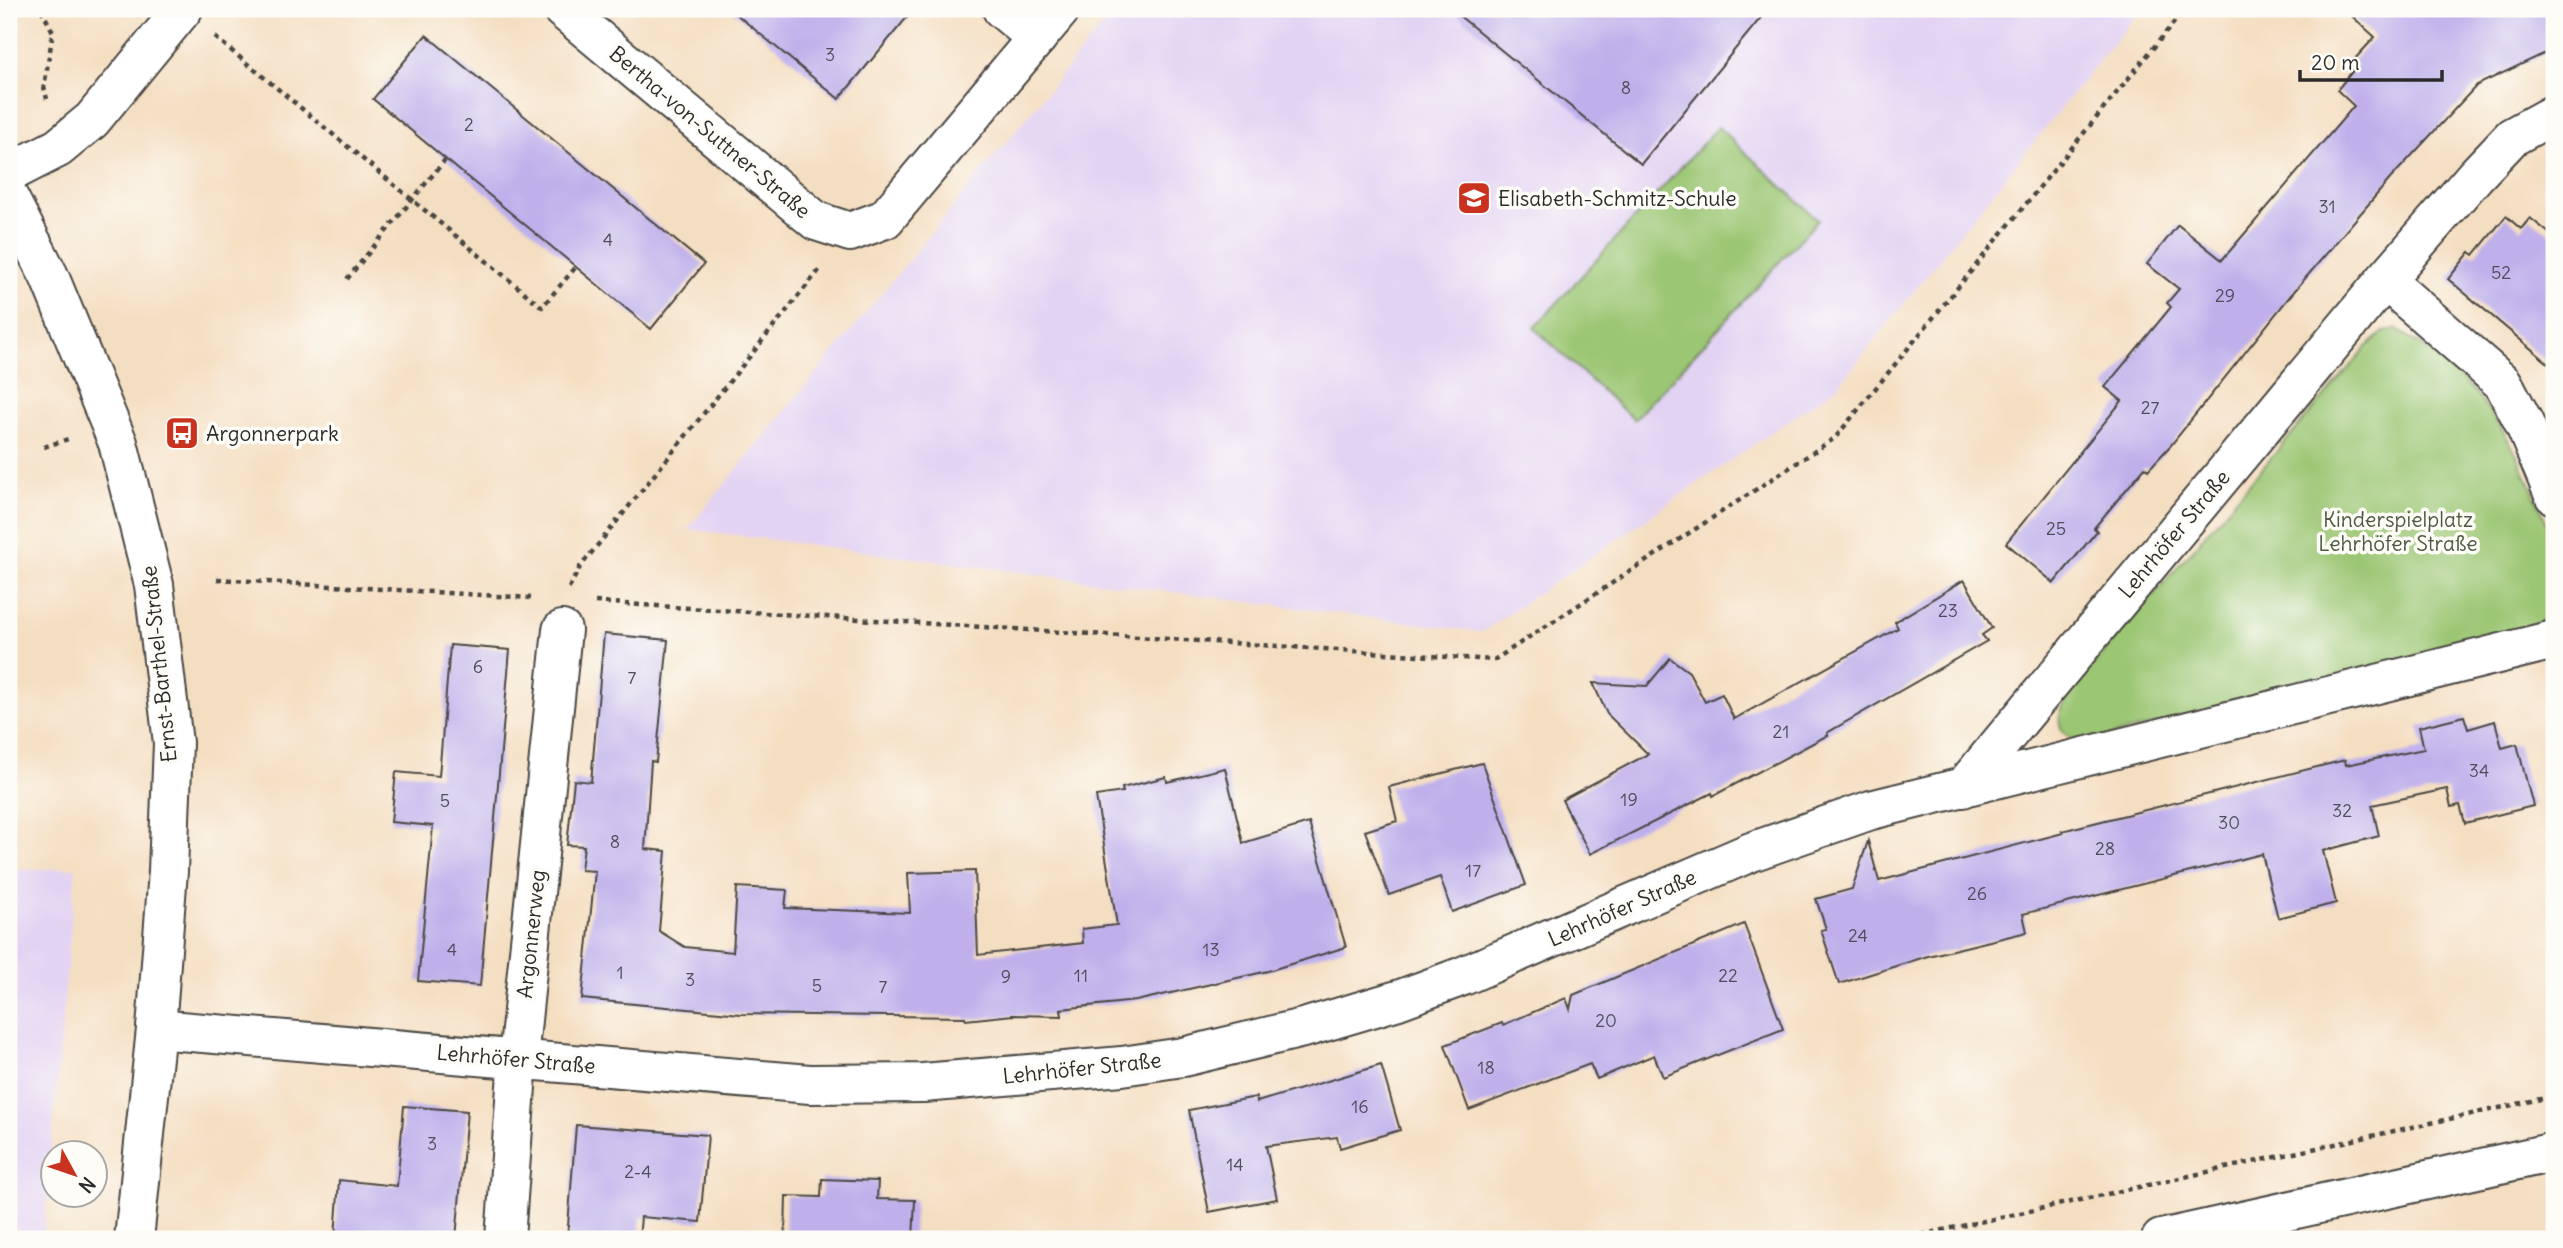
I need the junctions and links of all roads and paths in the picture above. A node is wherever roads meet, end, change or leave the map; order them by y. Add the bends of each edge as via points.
1 (41, 9) edge
2 (562, 9) edge
3 (1002, 9) edge
4 (1061, 9) edge
5 (2185, 9) edge
6 (183, 10) edge
7 (1037, 38) junction
8 (2554, 114) edge
9 (58, 148) junction
10 (445, 160) dead end
11 (9, 173) edge
12 (9, 198) edge
13 (412, 198) junction
14 (850, 232) junction
15 (576, 268) dead end
16 (347, 279) dead end
17 (2385, 280) junction
18 (2554, 495) edge
19 (217, 579) dead end
20 (536, 598) dead end
21 (591, 602) dead end
22 (562, 615) joint
23 (2554, 640) edge
24 (1963, 788) junction
25 (156, 1029) junction
26 (518, 1059) junction
27 (2554, 1096) edge
28 (2554, 1152) edge
29 (134, 1239) edge
30 (505, 1239) edge
31 (1902, 1239) edge
32 (2161, 1239) edge

1 - 9 path via 53,32 44,87
2 - 14 street, Bertha-von-Suttner-Straße via 816,220
3 - 7 street
4 - 7 street
5 - 21 path via 1835,438 1494,660
6 - 9 street via 92,120
6 - 13 path
7 - 14 street via 885,219
8 - 17 street, Lehrhöfer Straße via 2512,137
9 - 11 street
10 - 13 path
12 - 25 street, Ernst-Barthel-Straße via 49,276 118,443 154,585 173,743
13 - 15 path via 542,307
13 - 16 path
14 - 22 path via 580,567
17 - 18 street via 2503,383
17 - 24 street, Lehrhöfer Straße
19 - 20 path
22 - 26 street, Argonnerweg
23 - 24 street, Lehrhöfer Straße
24 - 26 street, Lehrhöfer Straße via 1803,832 1519,954 1398,999 1183,1057 1063,1072 863,1085
25 - 26 street, Lehrhöfer Straße
25 - 29 street, Ernst-Barthel-Straße
26 - 30 street, Argonnerweg
27 - 31 path
28 - 32 street

